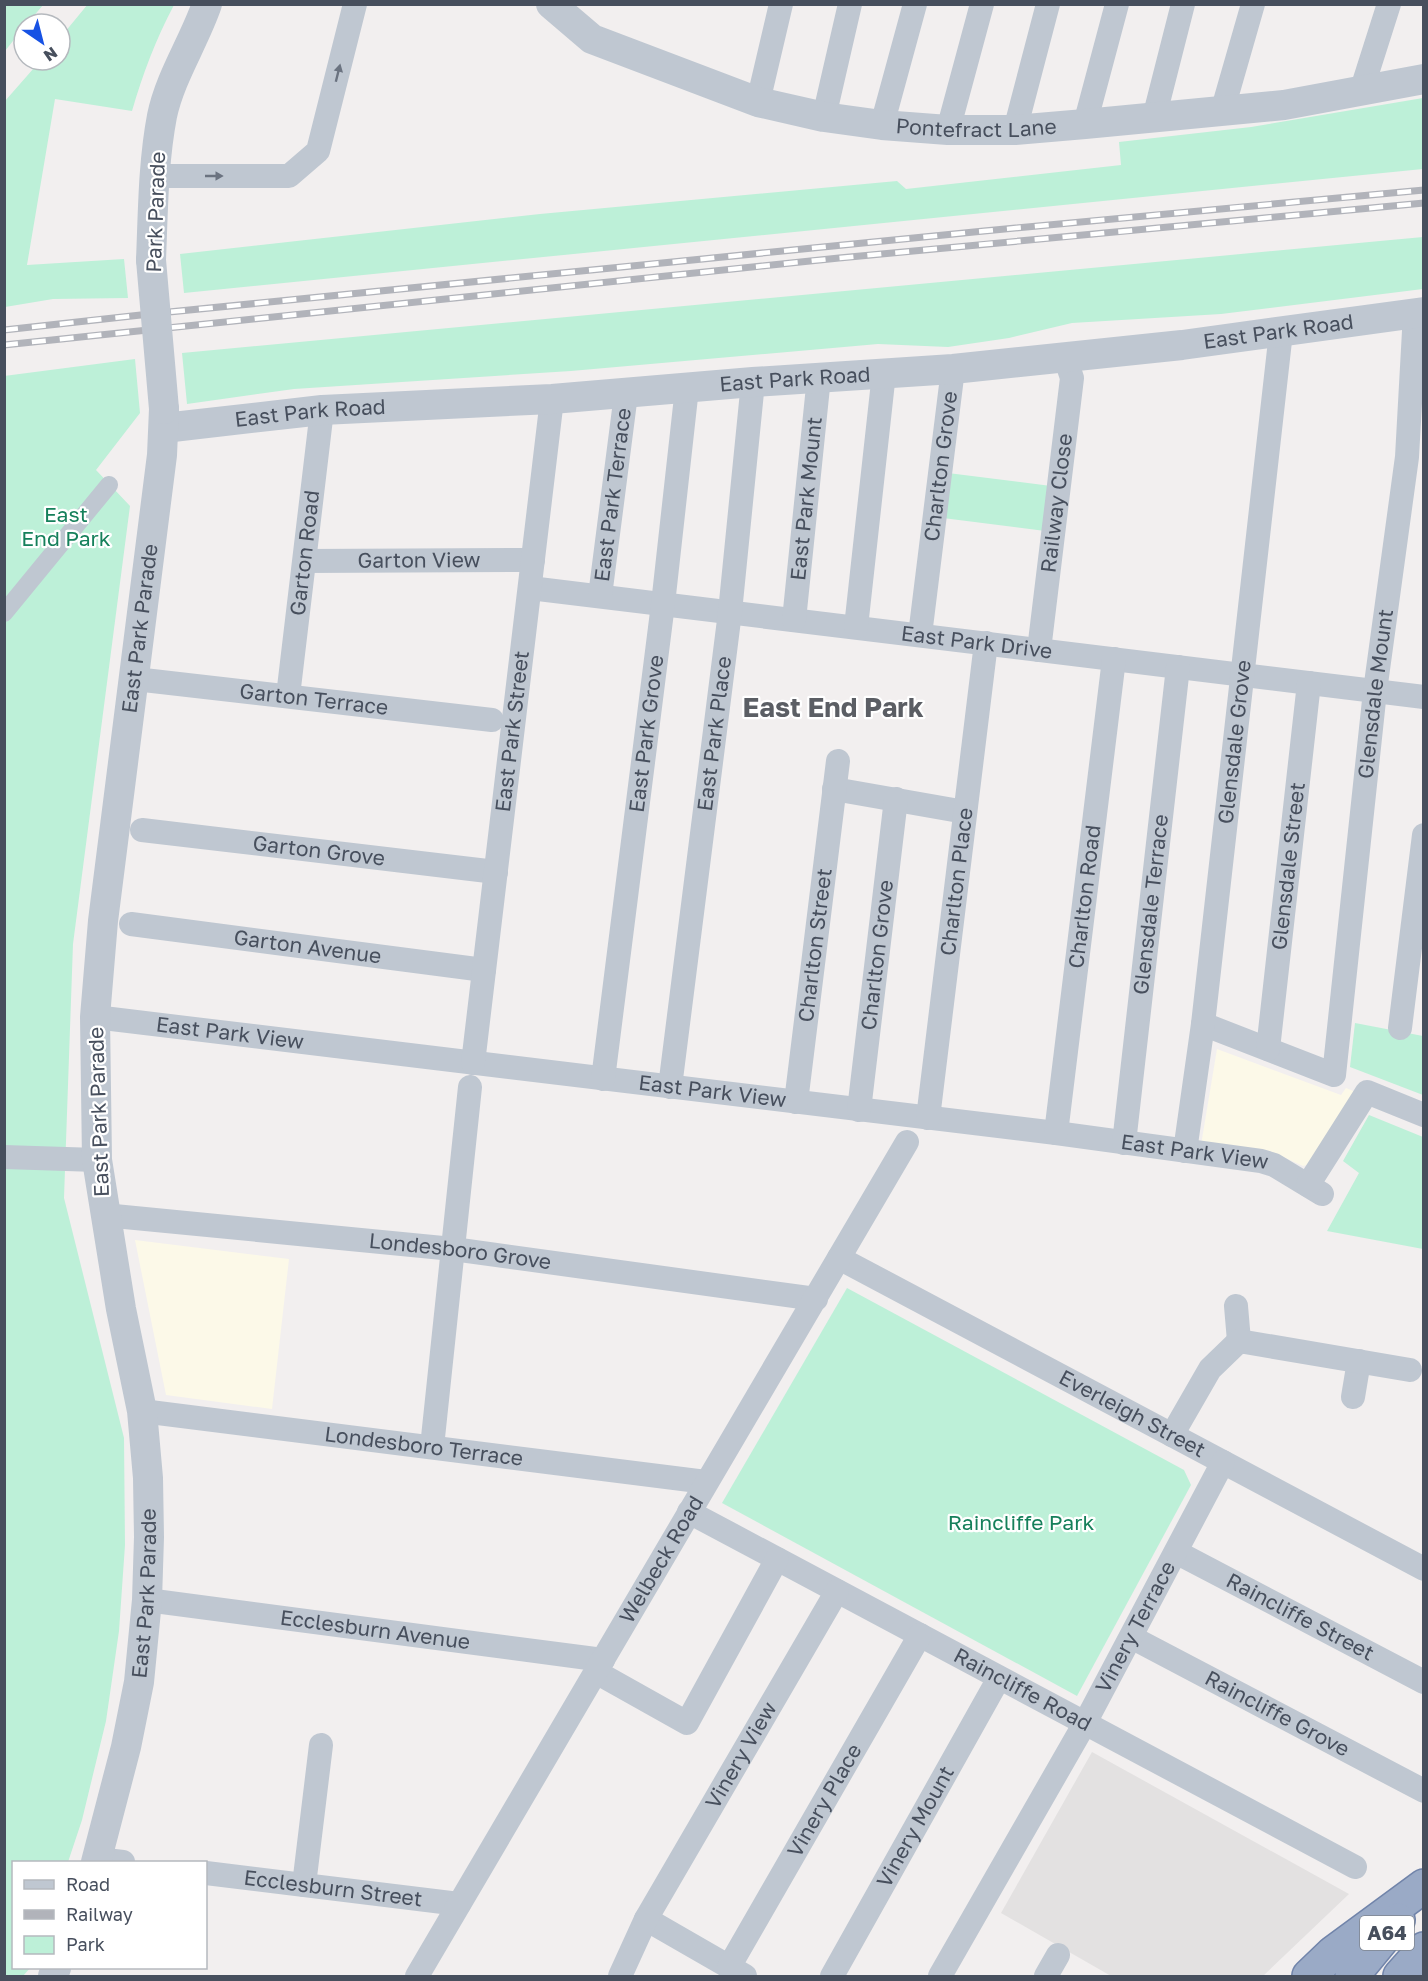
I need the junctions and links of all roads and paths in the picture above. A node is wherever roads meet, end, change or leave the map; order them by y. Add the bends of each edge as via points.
1 (207, 4) edge
2 (355, 4) edge
3 (551, 4) edge
4 (781, 4) edge
5 (850, 4) edge
6 (915, 4) edge
7 (982, 4) edge
8 (1048, 4) edge
9 (1118, 4) edge
10 (1184, 4) edge
11 (1253, 4) edge
12 (1389, 4) edge
13 (1424, 79) edge
14 (1361, 92) junction
15 (758, 102) junction
16 (1222, 112) junction
17 (824, 117) junction
18 (1154, 118) junction
19 (1085, 124) junction
20 (882, 125) junction
21 (948, 130) junction
22 (1015, 130) junction
23 (155, 176) junction
24 (1419, 313) edge
25 (1281, 332) junction
26 (1065, 357) junction
27 (953, 369) junction
28 (884, 373) junction
29 (819, 378) junction
30 (753, 382) junction
31 (687, 388) junction
32 (626, 394) junction
33 (552, 399) junction
34 (322, 410) junction
35 (164, 418) junction
36 (1415, 458) edge
37 (109, 484) dead end
38 (533, 560) junction
39 (305, 561) junction
40 (530, 588) junction
41 (600, 596) junction
42 (663, 604) junction
43 (730, 612) junction
44 (4, 613) edge
45 (794, 620) junction
46 (856, 627) junction
47 (920, 635) junction
48 (986, 643) junction
49 (1039, 650) junction
50 (1114, 659) junction
51 (1178, 667) junction
52 (1241, 675) junction
53 (135, 679) junction
54 (1309, 683) junction
55 (1375, 691) junction
56 (288, 696) junction
57 (1424, 697) edge
58 (492, 720) dead end
59 (838, 761) dead end
60 (834, 789) junction
61 (896, 800) junction
62 (965, 812) junction
63 (142, 830) dead end
64 (1424, 835) edge
65 (496, 872) junction
66 (131, 924) dead end
67 (484, 970) junction
68 (95, 1017) junction
69 (1203, 1024) junction
70 (1400, 1028) dead end
71 (1268, 1049) junction
72 (473, 1063) junction
73 (603, 1079) junction
74 (670, 1087) junction
75 (470, 1088) dead end
76 (796, 1102) junction
77 (859, 1110) junction
78 (1424, 1114) edge
79 (928, 1118) junction
80 (1056, 1134) junction
81 (907, 1142) dead end
82 (1124, 1143) junction
83 (1185, 1151) junction
84 (4, 1156) edge
85 (97, 1160) junction
86 (104, 1215) junction
87 (453, 1249) junction
88 (839, 1258) junction
89 (816, 1299) junction
90 (1236, 1306) dead end
91 (1239, 1341) junction
92 (1359, 1361) junction
93 (1410, 1370) dead end
94 (1353, 1396) dead end
95 (142, 1411) junction
96 (1172, 1435) junction
97 (432, 1447) junction
98 (1223, 1462) junction
99 (706, 1482) junction
100 (689, 1512) junction
101 (1176, 1552) junction
102 (777, 1559) junction
103 (1424, 1569) edge
104 (837, 1591) junction
105 (147, 1600) junction
106 (920, 1635) junction
107 (1131, 1637) junction
108 (600, 1666) junction
109 (999, 1678) junction
110 (1424, 1682) edge
111 (1085, 1723) junction
112 (321, 1745) dead end
113 (1424, 1791) edge
114 (105, 1861) edge
115 (1355, 1867) dead end
116 (207, 1873) edge
117 (304, 1885) junction
118 (1424, 1886) edge
119 (1424, 1891) edge
120 (459, 1904) junction
121 (646, 1919) junction
122 (1059, 1955) dead end
123 (737, 1972) edge
124 (417, 1977) edge
125 (620, 1977) edge
126 (832, 1977) edge
127 (940, 1977) edge
128 (1046, 1977) edge
129 (1309, 1977) edge
130 (1352, 1977) edge

1 - 23 street, Park Parade via 162,115
23 -> 2 street via 289,176 318,151
3 - 15 street, Pontefract Lane via 592,39
4 - 15 street
5 - 17 street
6 - 20 street
7 - 21 street
8 - 22 street
9 - 19 street
10 - 18 street
11 - 16 street
12 - 14 street
13 - 14 street, Pontefract Lane
14 - 16 street, Pontefract Lane
15 - 17 street, Pontefract Lane
16 - 18 street, Pontefract Lane
17 - 20 street, Pontefract Lane
18 - 19 street, Pontefract Lane
19 - 22 street, Pontefract Lane
20 - 21 street, Pontefract Lane
21 - 22 street, Pontefract Lane
23 - 35 street, Park Parade, bridge via 151,260
24 - 25 street, East Park Road
24 - 36 street, Glensdale Mount
25 - 26 street, East Park Road
25 - 52 street, Glensdale Grove
26 - 27 street, East Park Road
26 - 49 street, Railway Close via 1072,378
27 - 28 street, East Park Road
27 - 47 street, Charlton Grove
28 - 29 street, East Park Road
28 - 46 street
29 - 30 street, East Park Road
29 - 45 street, East Park Mount
30 - 31 street, East Park Road
30 - 43 street, East Park Place
31 - 32 street, East Park Road
31 - 42 street, East Park Grove
32 - 33 street, East Park Road
32 - 41 street, East Park Terrace
33 - 34 street, East Park Road
33 - 38 street, East Park Street
34 - 35 street, East Park Road
34 - 39 street, Garton Road
35 - 53 street, East Park Parade
36 - 55 street, Glensdale Mount
37 - 44 street
38 - 39 street, Garton View
38 - 40 street, East Park Street
39 - 56 street, Garton Road
40 - 41 street, East Park Drive
40 - 65 street, East Park Street
41 - 42 street, East Park Drive
42 - 43 street, East Park Drive
42 - 73 street, East Park Grove
43 - 45 street, East Park Drive
43 - 74 street, East Park Place
45 - 46 street, East Park Drive
46 - 47 street, East Park Drive
47 - 48 street, East Park Drive
48 - 49 street, East Park Drive
48 - 62 street, Charlton Place
49 - 50 street, East Park Drive
50 - 51 street, East Park Drive
50 - 80 street, Charlton Road
51 - 52 street, East Park Drive
51 - 82 street, Glensdale Terrace
52 - 54 street, East Park Drive
52 - 69 street, Glensdale Grove
53 - 56 street, Garton Terrace
53 - 68 street, East Park Parade via 103,921
54 - 55 street, East Park Drive
54 - 71 street, Glensdale Street
55 - 57 street, East Park Drive
55 - 71 street, Glensdale Mount via 1334,1075
56 - 58 street, Garton Terrace
59 - 60 street, Charlton Street
60 - 61 street
60 - 76 street, Charlton Street
61 - 62 street
61 - 77 street, Charlton Grove
62 - 79 street, Charlton Place
63 - 65 street, Garton Grove
64 - 70 street
65 - 67 street, East Park Street
66 - 67 street, Garton Avenue
67 - 72 street, East Park Street
68 - 72 street, East Park View
68 - 85 street, East Park Parade
69 - 71 street
69 - 83 street, Glensdale Grove
72 - 73 street, East Park View
73 - 74 street, East Park View
74 - 76 street, East Park View
75 - 87 street
76 - 77 street, East Park View
77 - 79 street, East Park View
78 - 83 street, East Park View via 1367,1092 1315,1190 1261,1161
79 - 80 street, East Park View
80 - 82 street, East Park View
81 - 88 street, Welbeck Road
82 - 83 street, East Park View
84 - 85 street
85 - 86 street, East Park Parade
86 - 87 street, Londesboro Grove
86 - 95 street, East Park Parade
87 - 89 street, Londesboro Grove
87 - 97 street
88 - 89 street, Welbeck Road
88 - 96 street, Everleigh Street
89 - 99 street, Welbeck Road
90 - 91 street
91 - 92 street
91 - 96 street via 1210,1369
92 - 93 street
92 - 94 street
95 - 97 street, Londesboro Terrace
95 - 105 street, East Park Parade via 148,1478
96 - 98 street, Everleigh Street
97 - 99 street, Londesboro Terrace
98 - 101 street, Vinery Terrace
98 - 103 street, Everleigh Street
99 - 100 street, Welbeck Road
100 - 102 street, Raincliffe Road
100 - 108 street, Welbeck Road
101 - 107 street, Vinery Terrace
101 - 110 street, Raincliffe Street
102 - 104 street, Raincliffe Road
102 - 108 street via 687,1722
104 - 106 street, Raincliffe Road
104 - 121 street, Vinery View
105 - 108 street, Ecclesburn Avenue
105 - 114 street, East Park Parade via 134,1703
106 - 109 street, Raincliffe Road
106 - 123 street, Vinery Place
107 - 111 street, Vinery Terrace
107 - 113 street, Raincliffe Grove
108 - 120 street, Welbeck Road
109 - 111 street, Raincliffe Road
109 - 126 street, Vinery Mount
111 - 115 street, Raincliffe Road
111 - 127 street, Vinery Terrace
112 - 117 street
116 - 117 street, Ecclesburn Street
117 - 120 street, Ecclesburn Street
118 - 129 highway via 1333,1953
119 - 130 highway, A64
120 - 124 street, Welbeck Road
121 - 123 street
121 - 125 street, Vinery View
122 - 128 street

